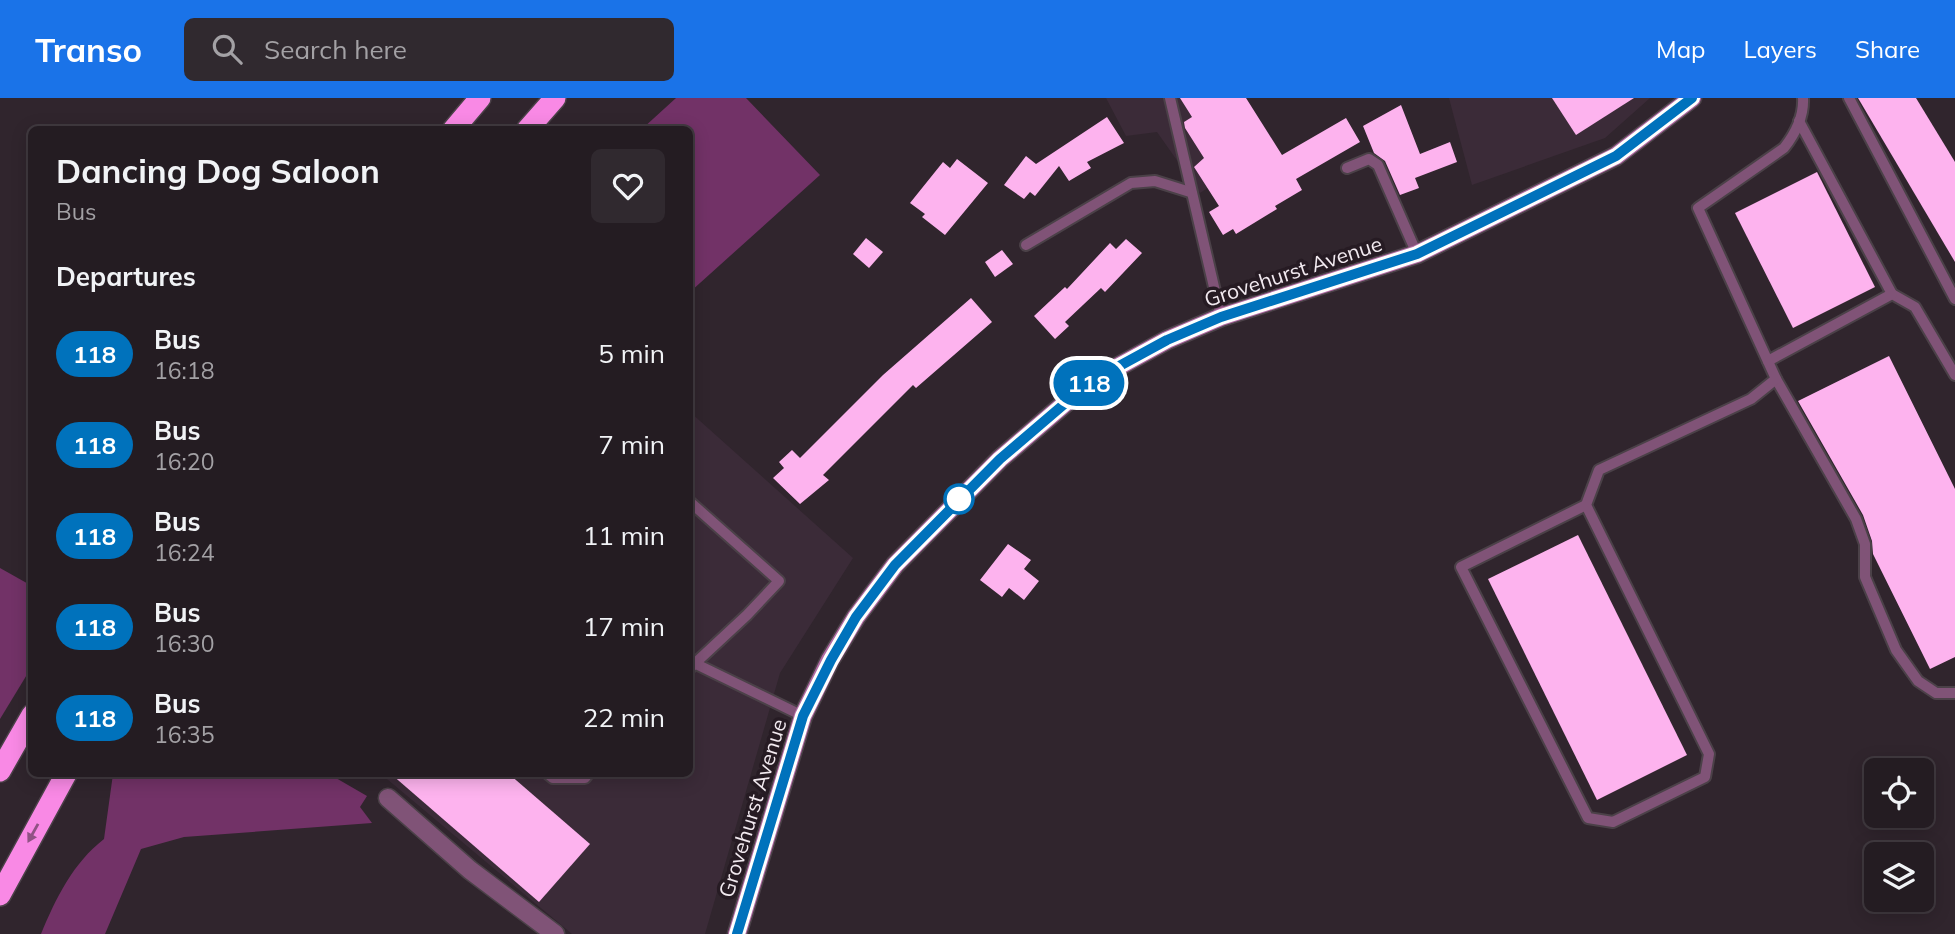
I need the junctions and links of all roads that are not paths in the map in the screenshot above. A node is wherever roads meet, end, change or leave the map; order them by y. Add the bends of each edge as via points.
1 (480, 98) edge
2 (555, 98) edge
3 (1170, 98) edge
4 (1803, 98) edge
5 (1849, 98) edge
6 (1681, 101) edge
7 (1799, 121) junction
8 (456, 126) edge
9 (530, 126) edge
10 (1347, 168) dead end
11 (1189, 192) junction
12 (1026, 245) dead end
13 (1417, 254) junction
14 (1892, 294) junction
15 (1955, 299) edge
16 (1221, 317) junction
17 (1768, 361) junction
18 (1955, 375) edge
19 (1776, 379) junction
20 (693, 505) edge
21 (1586, 505) junction
22 (693, 665) edge
23 (693, 666) edge
24 (1955, 693) edge
25 (803, 716) junction
26 (28, 722) edge
27 (0, 771) edge
28 (64, 777) edge
29 (552, 777) edge
30 (585, 777) edge
31 (388, 798) dead end
32 (0, 895) edge
33 (555, 934) edge
34 (737, 934) edge

1 - 8 highway
2 - 9 highway
3 - 11 lane
4 - 7 lane
5 - 15 lane
6 - 13 street, Grovehurst Avenue via 1616,156
7 - 14 lane
7 - 17 lane via 1784,148 1698,208
10 - 13 lane via 1369,159 1378,165
11 - 12 lane via 1155,181 1131,183
11 - 16 lane
13 - 16 street, Grovehurst Avenue
14 - 17 lane
14 - 18 lane via 1915,307
16 - 25 street, Grovehurst Avenue via 1090,382 963,495 895,565 856,617
17 - 19 lane
19 - 21 lane via 1751,399 1599,470
19 - 24 lane via 1856,519 1865,544 1865,577 1896,650 1918,681 1936,693
20 - 22 lane via 779,581
21 - 21 lane via 1461,567 1588,818 1613,822 1705,777 1709,754
23 - 25 lane
25 - 34 street, Grovehurst Avenue
26 - 27 highway
28 -> 32 highway
29 - 30 lane
31 - 33 street via 470,870

